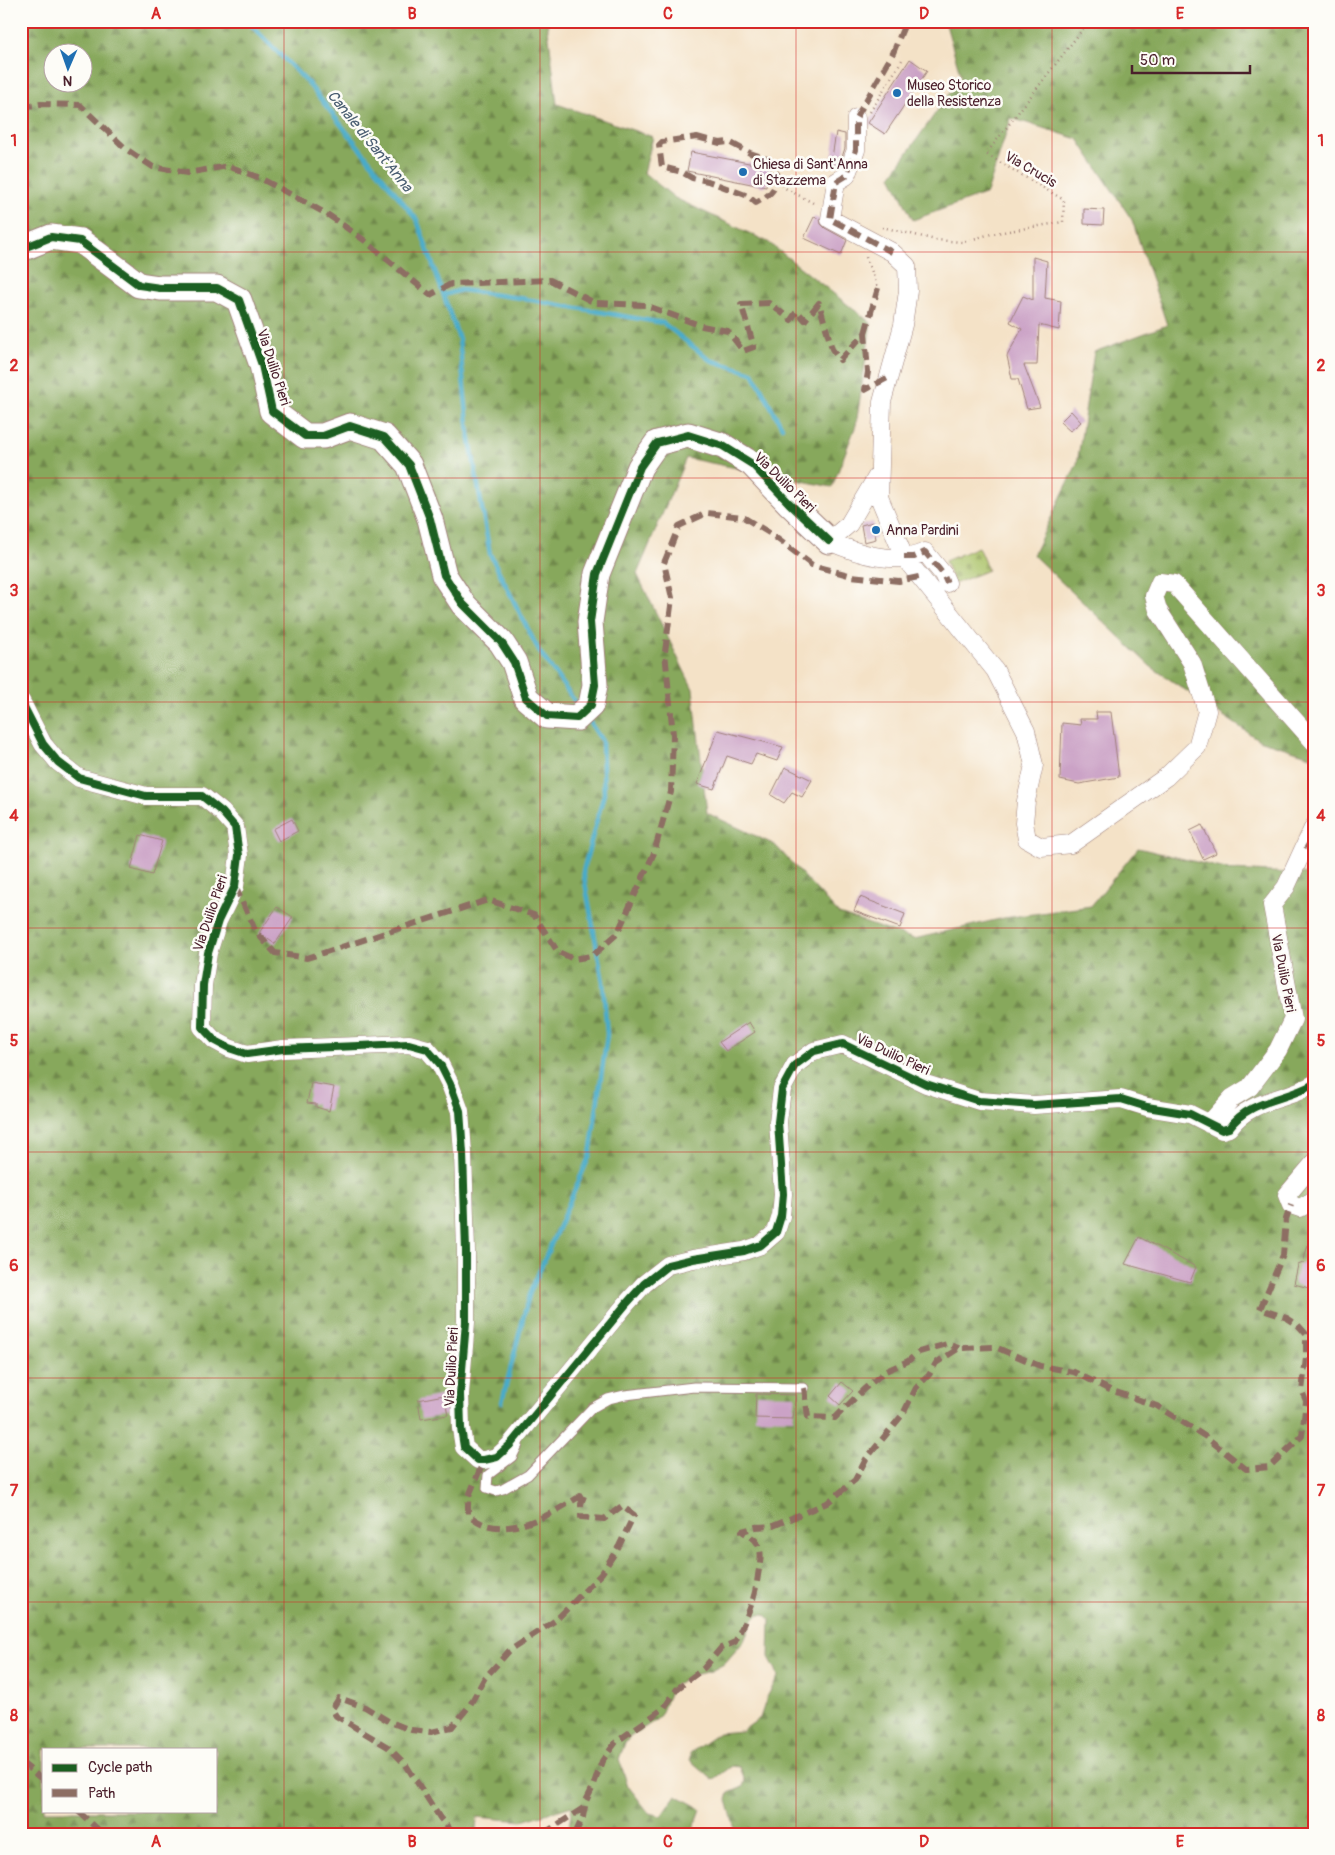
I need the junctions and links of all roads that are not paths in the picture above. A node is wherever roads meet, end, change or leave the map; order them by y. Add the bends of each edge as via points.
1 (861, 118) road end
2 (21, 250) edge
3 (880, 470) junction
4 (828, 541) junction
5 (904, 558) junction
6 (948, 584) dead end
7 (21, 700) edge
8 (1314, 742) edge
9 (1314, 826) edge
10 (1314, 1084) edge
11 (1209, 1124) junction
12 (1314, 1163) edge
13 (1314, 1200) edge
14 (804, 1388) dead end
15 (516, 1438) junction

1 - 3 street via 856,150 846,176 836,182 830,219 892,252 907,266 908,292 903,325 882,402
2 - 4 street, Via Duilio Pieri via 51,237 80,242 139,285 217,288 239,300 262,365 272,411 305,436 323,436 350,426 384,437 409,465 430,518 444,575 463,604 500,642 514,662 526,698 547,716 584,712 595,685 590,622 597,574 640,467 657,443 688,436 722,446 752,464
3 - 4 street via 849,524
3 - 5 street via 880,497
4 - 5 street, Via Duilio Pieri via 854,552
5 - 6 street, Via Duilio Pieri via 926,552
5 - 8 street via 995,670 1026,731 1034,766 1024,823 1027,839 1041,847 1071,844 1166,777 1197,748 1207,711 1192,663 1158,610 1154,596 1160,582 1174,584
7 - 15 street, Via Duilio Pieri via 43,744 58,762 79,778 146,796 202,796 235,827 239,854 235,886 218,921 203,985 202,1027 214,1040 247,1054 283,1049 409,1044 427,1050 440,1064 460,1112 463,1154 466,1322 460,1394 464,1447 478,1460 484,1460 496,1457
9 - 11 street, Via Duilio Pieri via 1286,887 1272,905 1293,1018 1278,1050 1250,1087 1232,1098
10 - 11 street via 1247,1110 1230,1128 1222,1130
11 - 15 street, Via Duilio Pieri via 1190,1114 1121,1099 1034,1105 979,1101 926,1084 843,1044 814,1050 795,1065 782,1089 778,1122 783,1194 776,1232 761,1245 744,1251 668,1266 644,1284
12 - 13 street via 1287,1195 1291,1204 1300,1208
14 - 15 lane via 694,1387 608,1399 592,1408 528,1475 503,1490 487,1488 488,1475 512,1456 518,1445

